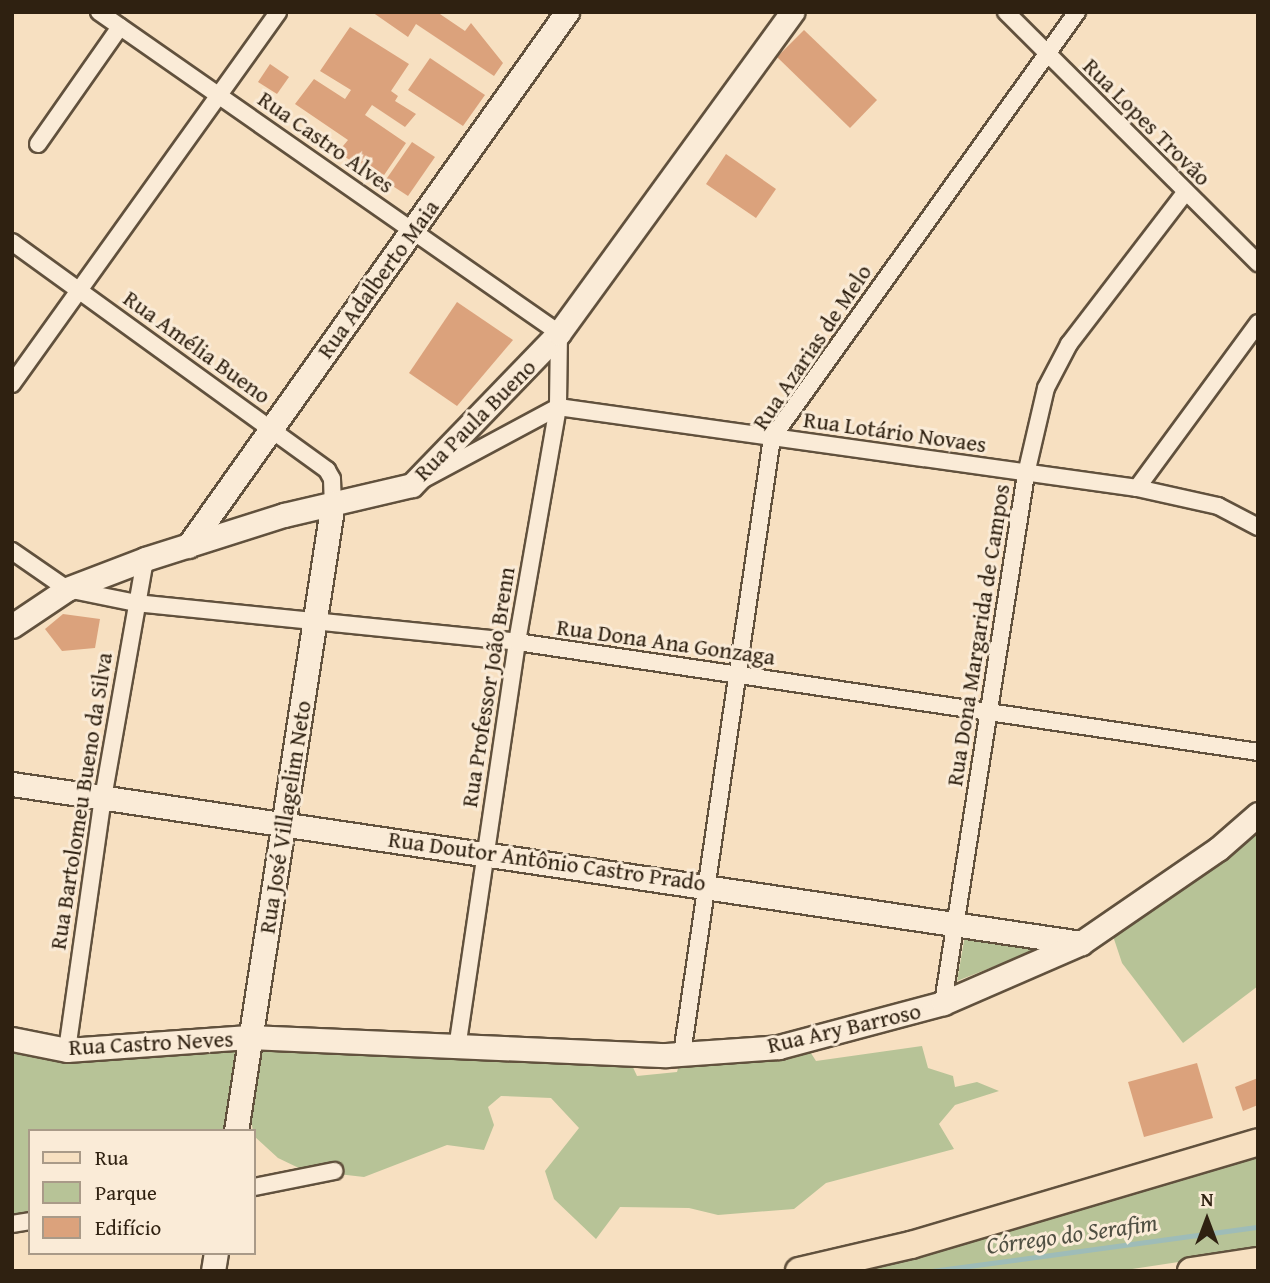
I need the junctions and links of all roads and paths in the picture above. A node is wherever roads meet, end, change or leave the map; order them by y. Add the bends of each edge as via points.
1 (99, 12) edge
2 (278, 12) edge
3 (567, 12) edge
4 (792, 12) edge
5 (1006, 12) edge
6 (1077, 12) edge
7 (120, 27) junction
8 (1047, 54) junction
9 (220, 94) junction
10 (37, 144) dead end
11 (1185, 193) junction
12 (413, 232) junction
13 (12, 242) edge
14 (1258, 263) edge
15 (80, 291) junction
16 (1258, 323) edge
17 (559, 333) junction
18 (12, 384) edge
19 (558, 407) junction
20 (271, 428) junction
21 (772, 438) junction
22 (1026, 474) junction
23 (412, 485) junction
24 (1137, 488) junction
25 (333, 502) junction
26 (1258, 527) edge
27 (188, 546) junction
28 (12, 551) edge
29 (145, 559) junction
30 (67, 590) junction
31 (136, 603) junction
32 (316, 621) junction
33 (12, 626) edge
34 (517, 642) junction
35 (736, 676) junction
36 (990, 710) junction
37 (1258, 752) edge
38 (12, 784) edge
39 (103, 798) junction
40 (1258, 814) edge
41 (284, 824) junction
42 (486, 851) junction
43 (708, 884) junction
44 (954, 927) junction
45 (1082, 943) junction
46 (943, 1003) junction
47 (249, 1037) junction
48 (12, 1039) edge
49 (457, 1048) junction
50 (67, 1050) junction
51 (682, 1054) junction
52 (236, 1129) edge
53 (1258, 1142) edge
54 (334, 1171) dead end
55 (256, 1187) edge
56 (1258, 1261) edge
57 (799, 1271) edge
58 (1191, 1271) edge

1 - 7 street, Rua Castro Alves
2 - 9 street
3 - 12 main road, Rua Adalberto Maia
4 - 17 main road, Rua Paula Bueno
5 - 8 street, Rua Lopes Trovão
6 - 8 street, Rua Azarias de Melo
7 - 9 street, Rua Castro Alves
7 - 10 street
8 - 11 street, Rua Lopes Trovão
8 - 21 street, Rua Azarias de Melo
9 - 12 street, Rua Castro Alves
9 - 15 street
11 - 14 street, Rua Lopes Trovão
11 - 22 street, Rua Dona Margarida de Campos via 1069,344 1046,388
12 - 17 street, Rua Castro Alves
12 - 20 main road, Rua Adalberto Maia
13 - 15 street, Rua Amélia Bueno
15 - 18 street
15 - 20 street, Rua Amélia Bueno
16 - 24 street
17 - 19 street, Rua Professor João Brenn
17 - 23 main road, Rua Paula Bueno
19 - 21 street, Rua Lotário Novaes
19 - 23 street
19 - 34 street, Rua Professor João Brenn
20 - 25 street, Rua Amélia Bueno via 327,470
20 - 27 main road, Rua Adalberto Maia
21 - 22 street, Rua Lotário Novaes
21 - 35 street, Rua Azarias de Melo
22 - 24 street, Rua Lotário Novaes
22 - 36 street, Rua Dona Margarida de Campos
23 - 25 main road, Rua Paula Bueno
24 - 26 street, Rua Lotário Novaes via 1218,506
25 - 27 main road, Rua Paula Bueno
25 - 32 main road, Rua José Villagelim Neto
27 - 29 main road, Rua Paula Bueno
28 - 30 street
29 - 30 main road, Rua Paula Bueno
29 - 31 street, Rua Bartolomeu Bueno da Silva
30 - 31 street, Rua Dona Ana Gonzaga
30 - 33 main road, Rua Paula Bueno
31 - 32 street, Rua Dona Ana Gonzaga
31 - 39 street, Rua Bartolomeu Bueno da Silva
32 - 34 street, Rua Dona Ana Gonzaga
32 - 41 main road, Rua José Villagelim Neto
34 - 35 street, Rua Dona Ana Gonzaga
34 - 42 street, Rua Professor João Brenn
35 - 36 street, Rua Dona Ana Gonzaga
35 - 43 street, Rua Azarias de Melo
36 - 37 street, Rua Dona Ana Gonzaga
36 - 44 street, Rua Dona Margarida de Campos
38 - 39 main road, Rua Doutor Antônio Castro Prado
39 - 41 main road, Rua Doutor Antônio Castro Prado
39 - 50 street, Rua Bartolomeu Bueno da Silva
40 - 45 main road, Rua Ary Barroso via 1218,849
41 - 42 main road, Rua Doutor Antônio Castro Prado
41 - 47 main road, Rua José Villagelim Neto
42 - 43 main road, Rua Doutor Antônio Castro Prado
42 - 49 street, Rua Professor João Brenn
43 - 44 main road, Rua Doutor Antônio Castro Prado
43 - 51 street, Rua Azarias de Melo
44 - 45 main road, Rua Doutor Antônio Castro Prado
44 - 46 street, Rua Dona Margarida de Campos
45 - 46 main road, Rua Ary Barroso
46 - 51 main road, Rua Ary Barroso via 779,1047
47 - 49 main road, Rua Ary Barroso
47 - 50 main road, Rua Castro Neves
47 - 52 main road, Rua José Villagelim Neto
48 - 50 main road, Rua Castro Neves
49 - 51 main road, Rua Ary Barroso
53 - 57 main road via 890,1251
54 - 55 street
56 - 58 main road

